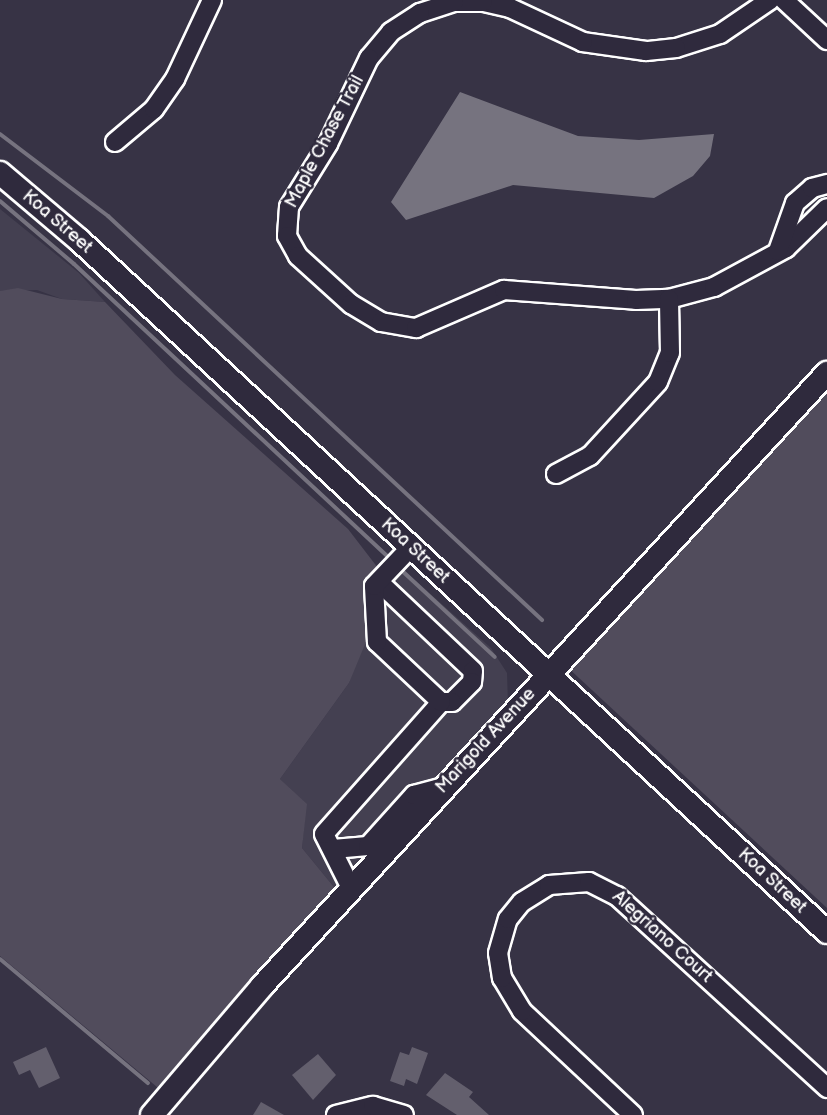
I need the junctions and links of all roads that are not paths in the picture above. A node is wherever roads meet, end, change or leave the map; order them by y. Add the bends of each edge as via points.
1 (212, 0) edge
2 (770, 0) edge
3 (784, 0) edge
4 (453, 1) edge
5 (827, 40) edge
6 (115, 142) dead end
7 (0, 173) edge
8 (827, 184) edge
9 (827, 208) edge
10 (773, 257) junction
11 (669, 299) junction
12 (827, 373) edge
13 (556, 474) dead end
14 (411, 547) junction
15 (379, 582) junction
16 (548, 674) junction
17 (441, 702) junction
18 (442, 787) junction
19 (333, 849) junction
20 (351, 888) junction
21 (827, 932) edge
22 (827, 1088) edge
23 (153, 1115) edge
24 (336, 1115) edge
25 (404, 1115) edge
26 (633, 1115) edge

1 - 6 street via 175,79 154,109
2 - 4 street, Maple Chase Trail via 735,26 706,39 646,51 583,42 496,4
3 - 5 street
4 - 11 street, Maple Chase Trail via 410,18 375,49 328,144 289,207 285,226 298,256 351,304 381,322 417,335 486,295 511,289
7 - 14 main road, Koa Street via 79,240
8 - 10 street via 812,188 795,203 784,243
9 - 10 street, Maple Chase Trail
10 - 11 street, Maple Chase Trail via 728,282
11 - 13 street via 670,352 658,382 590,456
12 - 16 main road, Marigold Avenue
14 - 15 street
14 - 16 main road, Koa Street
15 - 17 street via 374,586 377,642
15 - 17 street via 473,671 472,682 452,702
16 - 18 main road, Marigold Avenue
16 - 21 main road, Koa Street
17 - 19 street via 327,827 324,834
18 - 19 street via 414,795 368,846
18 - 20 main road, Marigold Avenue
19 - 20 street
20 - 23 main road, Marigold Avenue
22 - 26 street, Alegriano Court via 617,896 589,882 549,885 522,902 508,920 498,953 502,978 522,1011
24 - 25 street via 373,1106

